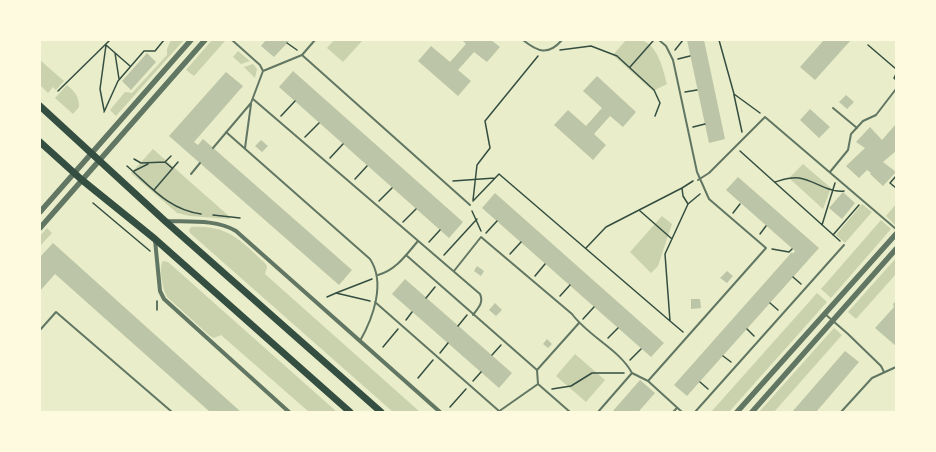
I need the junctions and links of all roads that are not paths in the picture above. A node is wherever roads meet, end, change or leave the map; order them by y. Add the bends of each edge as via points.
1 (192, 40) edge
2 (204, 40) edge
3 (232, 40) edge
4 (315, 40) edge
5 (523, 40) edge
6 (562, 40) edge
7 (658, 40) edge
8 (302, 54) junction
9 (263, 71) junction
10 (896, 88) edge
11 (253, 99) junction
12 (251, 103) junction
13 (40, 106) edge
14 (833, 108) dead end
15 (857, 128) junction
16 (226, 132) junction
17 (40, 142) edge
18 (213, 148) dead end
19 (245, 148) junction
20 (92, 152) junction
21 (100, 160) junction
22 (200, 163) dead end
23 (74, 172) junction
24 (830, 172) junction
25 (191, 174) dead end
26 (82, 180) junction
27 (698, 180) junction
28 (470, 205) road end
29 (40, 212) edge
30 (165, 221) junction
31 (40, 228) edge
32 (896, 230) edge
33 (896, 234) edge
34 (155, 239) junction
35 (418, 241) junction
36 (844, 245) road end
37 (896, 249) edge
38 (406, 255) junction
39 (454, 271) junction
40 (378, 275) junction
41 (375, 302) junction
42 (825, 314) junction
43 (473, 315) junction
44 (833, 321) junction
45 (579, 323) junction
46 (40, 330) edge
47 (360, 341) junction
48 (896, 367) edge
49 (537, 370) junction
50 (884, 372) junction
51 (632, 373) junction
52 (648, 381) junction
53 (538, 384) junction
54 (677, 408) junction
55 (498, 411) edge
56 (172, 412) edge
57 (289, 412) edge
58 (350, 412) edge
59 (381, 412) edge
60 (440, 412) edge
61 (570, 412) edge
62 (598, 412) edge
63 (673, 412) edge
64 (682, 412) edge
65 (695, 412) edge
66 (737, 412) edge
67 (752, 412) edge
68 (841, 412) edge

1 - 20 street
2 - 21 street
3 - 9 lane via 260,65
4 - 8 lane
5 - 6 lane via 534,49 542,51 551,49
7 - 27 lane via 666,46 673,60
8 - 9 lane
8 - 28 lane
9 - 11 lane
10 - 15 lane via 876,114 863,121
11 - 12 lane
11 - 35 lane
12 - 16 lane
12 - 19 lane
13 - 20 main road
14 - 15 lane
15 - 24 lane via 851,134 848,150
16 - 18 lane
16 - 19 lane
17 - 23 main road
19 - 40 lane via 370,260
20 - 21 main road
20 - 23 street
21 - 26 street
21 - 30 main road
22 - 25 lane
23 - 26 main road
23 - 29 street
24 - 27 lane via 765,117 709,174
24 - 32 lane
26 - 31 street
26 - 34 main road
27 - 52 lane via 709,199 766,248
30 - 47 street via 227,226
30 - 59 main road
33 - 42 street
34 - 57 street via 160,291 164,299
34 - 58 main road
35 - 38 lane
35 - 39 lane
36 - 65 lane
37 - 44 street
38 - 40 lane via 387,273
38 - 43 lane
39 - 43 lane via 480,294 481,305
39 - 45 lane via 482,237 572,314
40 - 41 lane
41 - 47 lane
41 - 55 lane
42 - 44 lane
42 - 66 street
43 - 49 lane
44 - 50 lane via 881,366
44 - 67 street
45 - 49 lane
45 - 51 lane via 627,363
46 - 56 lane via 56,312
47 - 60 street
48 - 50 lane
49 - 53 lane
50 - 68 lane via 872,378
51 - 52 lane
51 - 62 lane
52 - 54 lane
53 - 55 lane
53 - 61 lane
54 - 63 lane
54 - 64 lane

